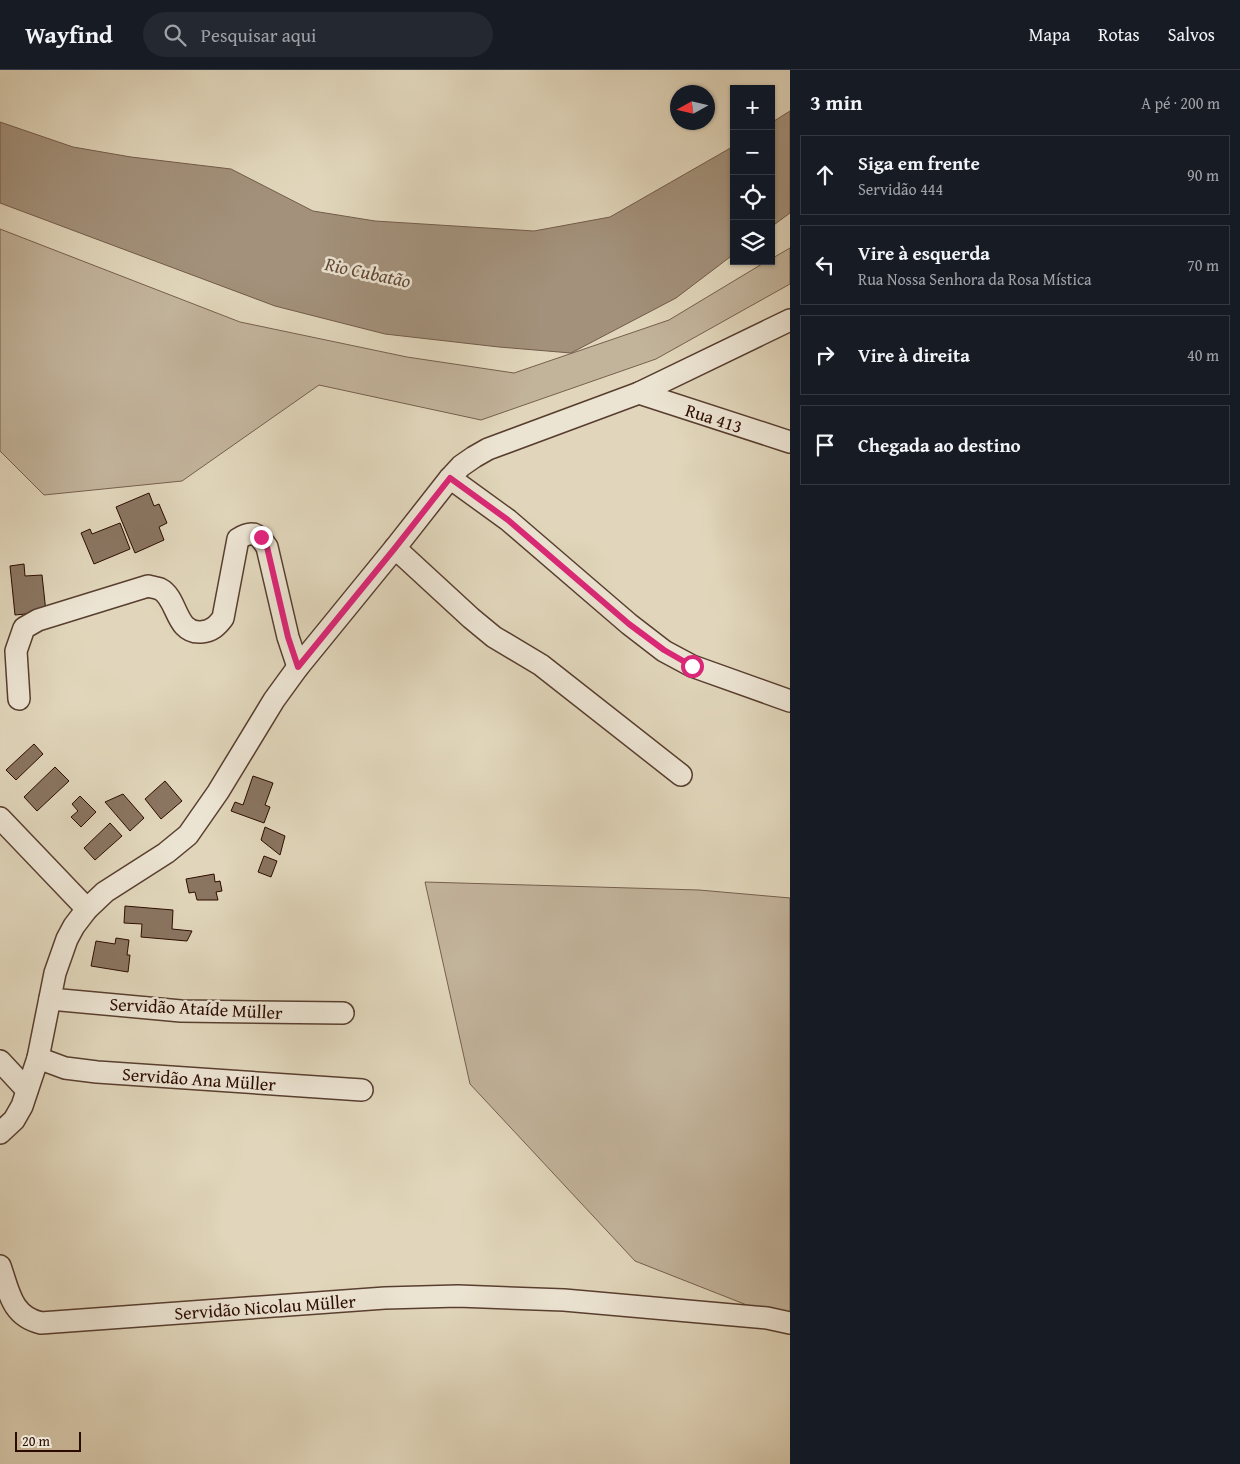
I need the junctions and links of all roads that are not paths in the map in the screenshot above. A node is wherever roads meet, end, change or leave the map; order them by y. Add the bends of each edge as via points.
1 (790, 320) edge
2 (639, 393) junction
3 (790, 442) edge
4 (450, 478) junction
5 (395, 548) junction
6 (298, 667) junction
7 (19, 699) dead end
8 (790, 701) edge
9 (681, 775) dead end
10 (0, 818) edge
11 (87, 909) junction
12 (50, 999) junction
13 (343, 1013) dead end
14 (38, 1058) junction
15 (0, 1061) edge
16 (27, 1090) junction
17 (362, 1090) dead end
18 (0, 1133) edge
19 (0, 1266) edge
20 (790, 1324) edge

1 - 2 street
2 - 3 street, Rua 413
2 - 4 street via 488,449 461,466
4 - 5 street
4 - 8 street via 508,520 664,650 692,666
5 - 6 street
5 - 9 street via 494,637 540,665
6 - 7 street via 267,547 261,537 253,533 238,539 223,618 216,627 196,632 182,624 170,599 161,589 148,586 38,620 24,628 16,651
6 - 11 street via 188,834 166,853 105,892
10 - 11 street
11 - 12 street via 67,939 54,973
12 - 13 street, Servidão Ataíde Müller via 181,1011
12 - 14 street
14 - 16 street
14 - 17 street, Servidão Ana Müller via 65,1068 97,1072
15 - 16 street
16 - 18 street via 14,1120
19 - 20 street, Servidão Nicolau Müller via 19,1312 31,1321 41,1323 385,1298 458,1296 564,1300 767,1318

